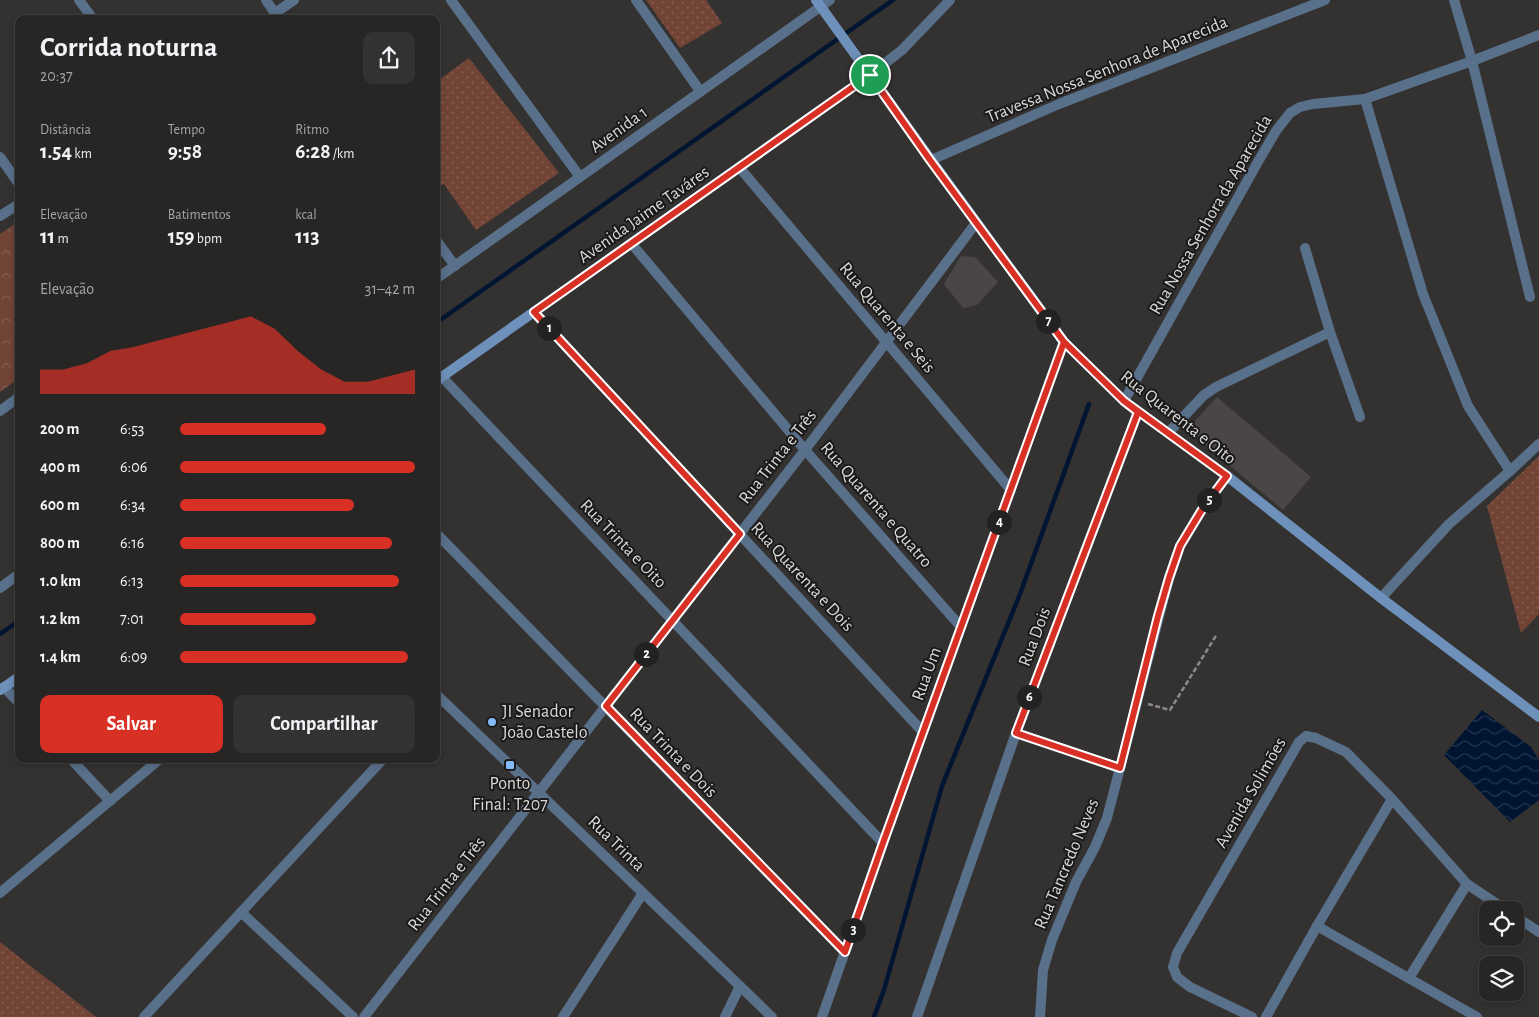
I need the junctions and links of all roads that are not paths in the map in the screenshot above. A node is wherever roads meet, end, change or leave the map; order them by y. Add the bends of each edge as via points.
1 (79, 0) edge
2 (266, 0) edge
3 (294, 0) edge
4 (452, 0) edge
5 (636, 0) edge
6 (830, 0) edge
7 (950, 0) edge
8 (1325, 0) edge
9 (1454, 0) edge
10 (821, 7) edge
11 (90, 15) edge
12 (276, 15) edge
13 (278, 15) edge
14 (1539, 35) edge
15 (1472, 61) junction
16 (870, 75) junction
17 (700, 92) junction
18 (1365, 99) junction
19 (0, 157) edge
20 (930, 160) junction
21 (739, 167) junction
22 (580, 177) junction
23 (15, 178) edge
24 (15, 207) edge
25 (0, 216) edge
26 (976, 223) junction
27 (631, 243) junction
28 (440, 245) edge
29 (1305, 248) dead end
30 (455, 266) junction
31 (440, 276) edge
32 (1530, 297) dead end
33 (534, 312) junction
34 (1330, 332) junction
35 (1064, 342) junction
36 (887, 343) junction
37 (440, 379) edge
38 (440, 381) edge
39 (15, 401) edge
40 (1124, 401) junction
41 (0, 411) edge
42 (1138, 412) junction
43 (1360, 417) dead end
44 (1168, 432) junction
45 (1539, 444) edge
46 (805, 450) junction
47 (1510, 471) junction
48 (1227, 476) junction
49 (1011, 490) junction
50 (740, 534) junction
51 (440, 537) edge
52 (15, 577) edge
53 (0, 588) edge
54 (1381, 598) junction
55 (672, 620) junction
56 (961, 627) junction
57 (15, 680) edge
58 (2, 689) edge
59 (15, 700) edge
60 (440, 701) edge
61 (606, 706) junction
62 (1539, 718) edge
63 (923, 732) junction
64 (1016, 733) junction
65 (75, 763) edge
66 (155, 763) edge
67 (379, 763) edge
68 (1120, 768) junction
69 (538, 792) junction
70 (1392, 799) junction
71 (110, 801) junction
72 (883, 843) junction
73 (1467, 884) junction
74 (0, 893) edge
75 (643, 893) junction
76 (1492, 901) edge
77 (241, 912) junction
78 (1524, 922) edge
79 (1317, 926) junction
80 (1539, 932) edge
81 (845, 952) junction
82 (1408, 978) junction
83 (740, 986) junction
84 (1472, 1016) edge
85 (144, 1017) edge
86 (353, 1017) edge
87 (364, 1017) edge
88 (564, 1017) edge
89 (726, 1017) edge
90 (772, 1017) edge
91 (822, 1017) edge
92 (917, 1017) edge
93 (1040, 1017) edge
94 (1252, 1017) edge
95 (1266, 1017) edge

1 - 11 street
2 - 12 street
3 - 13 street
4 - 22 street
5 - 17 street
6 - 10 street, Avenida 1
7 - 16 street via 902,50
8 - 20 street, Travessa Nossa Senhora de Aparecida via 1059,104
9 - 15 street
10 - 16 main road, Rua Quarenta e Oito
10 - 17 street, Avenida 1
14 - 15 street, Rua Nossa Senhora da Aparecida
15 - 18 street, Rua Nossa Senhora da Aparecida
15 - 32 street
16 - 20 main road, Rua Quarenta e Oito
16 - 21 main road, Avenida Jaime Taváres
17 - 22 street, Avenida 1
18 - 40 street, Rua Nossa Senhora da Aparecida via 1300,106 1276,131
18 - 47 street via 1422,294 1468,406
19 - 23 street
20 - 26 main road, Rua Quarenta e Oito
21 - 27 main road, Avenida Jaime Taváres
21 - 36 street, Rua Quarenta e Seis
22 - 30 street, Avenida 1
24 - 25 street
26 - 35 main road, Rua Quarenta e Oito
26 - 36 street, Rua Trinta e Três
27 - 33 main road, Avenida Jaime Taváres
27 - 46 street, Rua Quarenta e Quatro
28 - 30 street
29 - 34 street
30 - 31 street, Avenida 1
33 - 37 main road, Avenida Jaime Taváres
33 - 50 street, Rua Quarenta e Dois
34 - 43 street
34 - 44 street via 1216,387
35 - 40 main road, Rua Quarenta e Oito
35 - 49 street, Rua Um
36 - 46 street, Rua Trinta e Três
36 - 49 street, Rua Quarenta e Seis
38 - 55 street, Rua Trinta e Oito
39 - 41 street
40 - 42 main road, Rua Quarenta e Oito
42 - 44 main road, Rua Quarenta e Oito
42 - 64 street, Rua Dois
44 - 48 main road, Rua Quarenta e Oito
45 - 47 street
46 - 50 street, Rua Trinta e Três
46 - 56 street, Rua Quarenta e Quatro
47 - 54 street via 1449,524
48 - 54 main road, Rua Quarenta e Oito
48 - 68 street, Rua Tancredo Neves via 1180,546 1158,616
49 - 56 street, Rua Um
50 - 55 street, Rua Trinta e Três
50 - 63 street, Rua Quarenta e Dois
51 - 61 street, Rua Trinta e Dois
52 - 53 street
54 - 62 main road, Rua Quarenta e Oito
55 - 61 street, Rua Trinta e Três
55 - 72 street, Rua Trinta e Oito
56 - 63 street, Rua Um
57 - 58 main road
58 - 59 street
60 - 69 street, Rua Trinta
61 - 69 street, Rua Trinta e Três
61 - 81 street, Rua Trinta e Dois
63 - 72 street, Rua Um
64 - 68 street
64 - 92 street, Rua Dois
65 - 71 street
66 - 71 street
67 - 77 street
68 - 93 street, Rua Tancredo Neves via 1107,818 1052,940 1043,970
69 - 75 street, Rua Trinta
69 - 87 street, Rua Trinta e Três
70 - 73 street, Avenida Solimões
70 - 79 street
70 - 94 street, Avenida Solimões via 1346,752 1316,738 1306,736 1299,742 1173,967 1177,977 1190,987
71 - 74 street
72 - 81 street, Rua Um
73 - 76 street, Avenida Solimões
73 - 82 street
75 - 83 street, Rua Trinta
75 - 88 street
77 - 85 street
77 - 86 street
78 - 80 street
79 - 82 street
79 - 95 street
81 - 91 street, Rua Um
82 - 84 street
83 - 89 street
83 - 90 street, Rua Trinta

